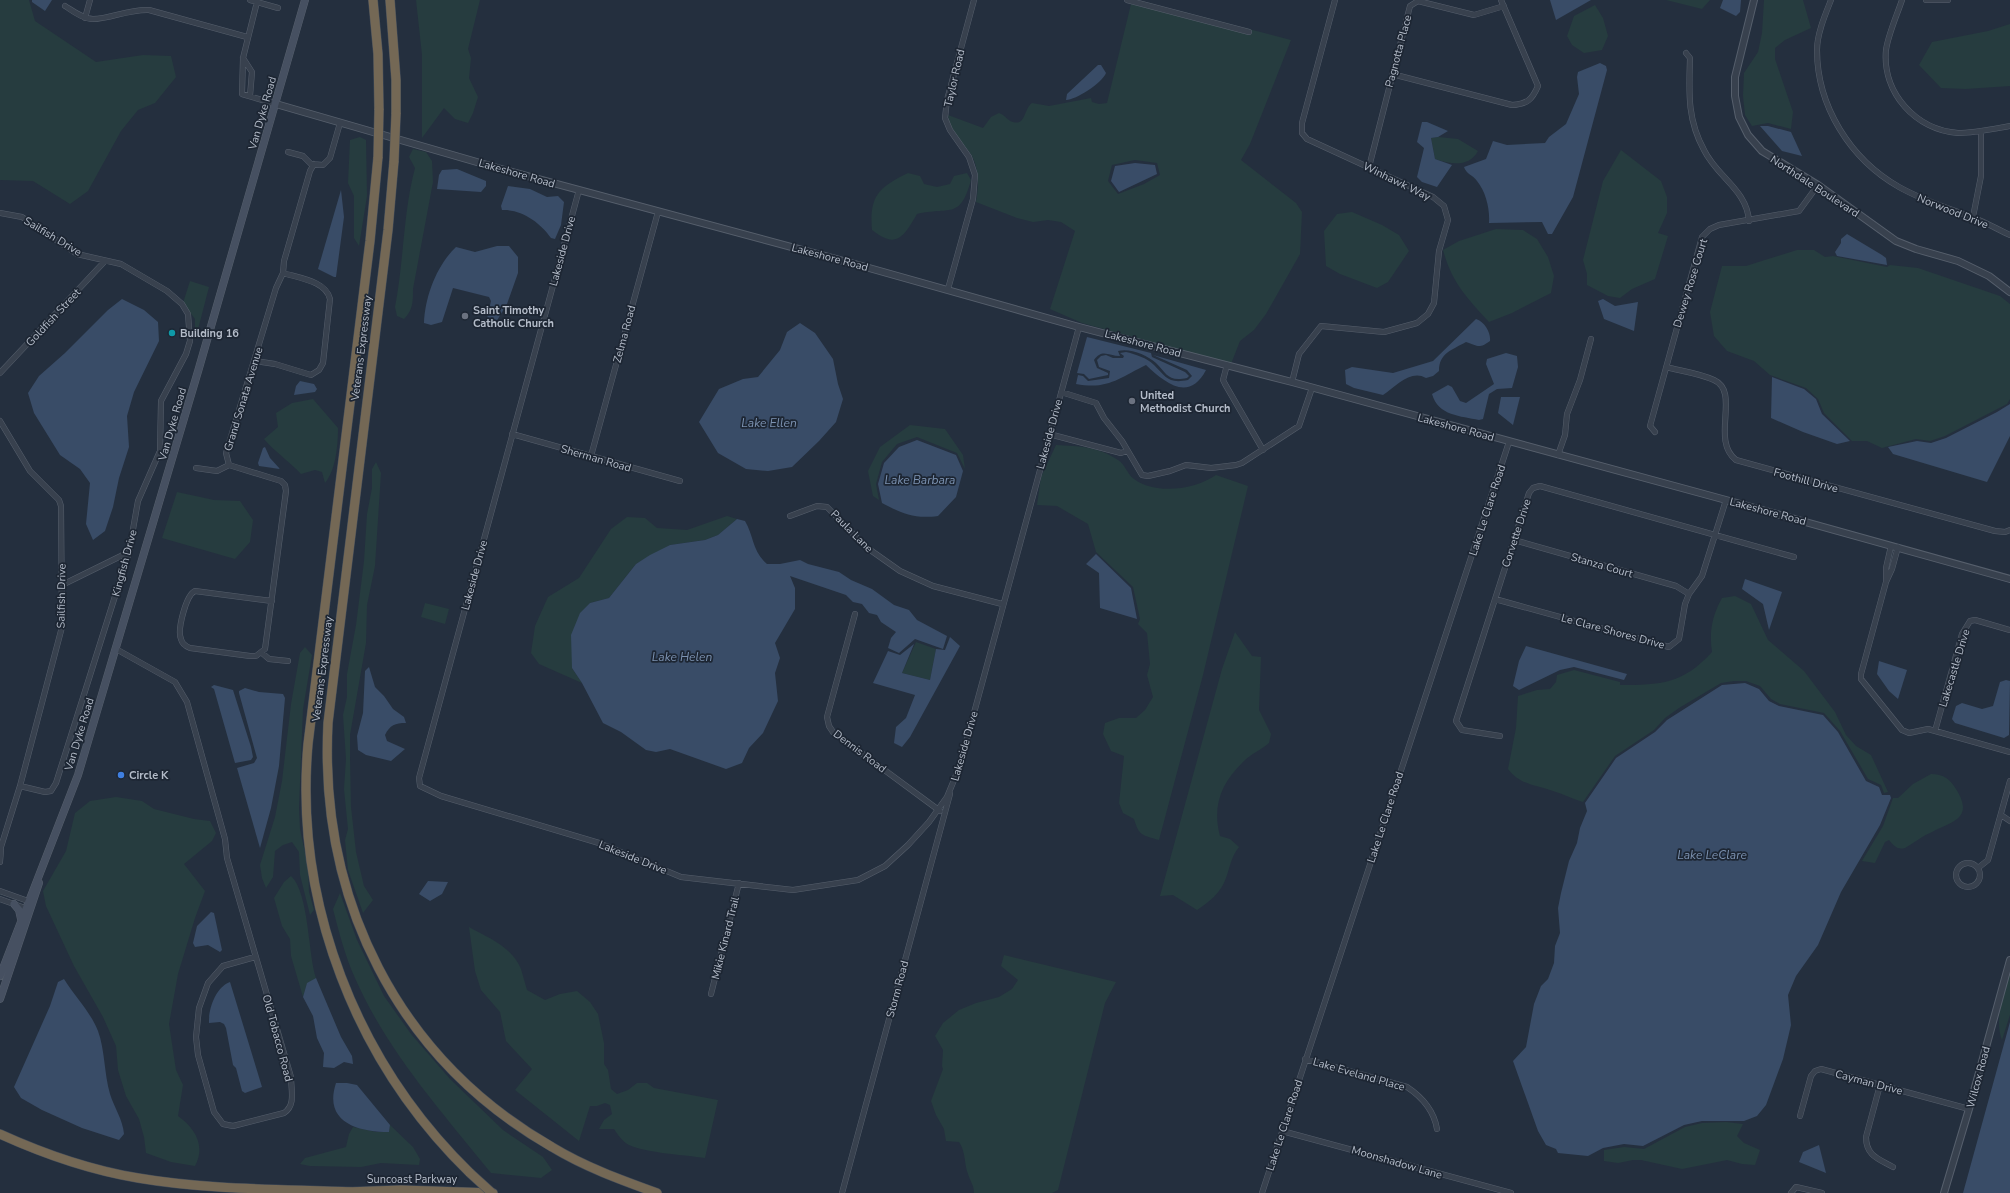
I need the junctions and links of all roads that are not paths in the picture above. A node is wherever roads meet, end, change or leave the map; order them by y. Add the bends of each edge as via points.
1 (90, 0) edge
2 (250, 0) edge
3 (305, 0) edge
4 (373, 0) edge
5 (390, 0) edge
6 (974, 0) edge
7 (1127, 0) edge
8 (1335, 0) edge
9 (1501, 0) edge
10 (1754, 0) edge
11 (1831, 0) edge
12 (1902, 0) edge
13 (1926, 0) edge
14 (1948, 0) edge
15 (257, 2) junction
16 (65, 6) dead end
17 (1504, 6) junction
18 (278, 8) dead end
19 (85, 18) junction
20 (1249, 32) dead end
21 (247, 37) junction
22 (1686, 52) dead end
23 (243, 58) junction
24 (252, 72) junction
25 (243, 74) junction
26 (1392, 74) junction
27 (250, 96) junction
28 (276, 104) junction
29 (340, 122) junction
30 (2010, 126) edge
31 (1981, 131) junction
32 (288, 152) dead end
33 (314, 164) junction
34 (1369, 167) junction
35 (1818, 186) junction
36 (579, 190) junction
37 (658, 212) junction
38 (0, 214) edge
39 (1972, 217) junction
40 (1749, 221) junction
41 (2010, 235) edge
42 (105, 261) junction
43 (283, 273) junction
44 (948, 289) junction
45 (2010, 292) edge
46 (1079, 327) junction
47 (1591, 339) dead end
48 (255, 361) junction
49 (1227, 365) junction
50 (1666, 367) junction
51 (0, 373) edge
52 (1292, 382) junction
53 (1312, 388) junction
54 (1061, 392) junction
55 (0, 421) edge
56 (1655, 432) dead end
57 (512, 434) junction
58 (1049, 434) junction
59 (1509, 442) junction
60 (1263, 450) junction
61 (1127, 451) junction
62 (1558, 455) junction
63 (591, 456) junction
64 (229, 465) junction
65 (196, 468) dead end
66 (680, 482) dead end
67 (1726, 500) junction
68 (790, 516) dead end
69 (2010, 530) edge
70 (1715, 534) junction
71 (1514, 540) junction
72 (1895, 546) junction
73 (129, 552) junction
74 (1794, 557) dead end
75 (2010, 579) edge
76 (62, 585) junction
77 (1689, 594) junction
78 (1495, 599) junction
79 (272, 601) junction
80 (1002, 604) junction
81 (855, 614) dead end
82 (2010, 630) edge
83 (116, 649) junction
84 (262, 653) junction
85 (288, 662) dead end
86 (1935, 732) junction
87 (1500, 736) dead end
88 (2010, 752) edge
89 (2010, 781) edge
90 (953, 784) junction
91 (20, 786) junction
92 (939, 809) junction
93 (2001, 815) junction
94 (2010, 815) edge
95 (945, 816) junction
96 (2010, 821) edge
97 (3, 834) edge
98 (0, 850) edge
99 (0, 862) edge
100 (1978, 868) junction
101 (739, 883) junction
102 (0, 891) edge
103 (0, 899) edge
104 (14, 904) junction
105 (28, 905) junction
106 (21, 920) junction
107 (256, 957) junction
108 (2010, 960) edge
109 (0, 976) edge
110 (711, 994) dead end
111 (0, 999) edge
112 (1305, 1059) junction
113 (1880, 1085) junction
114 (1969, 1109) junction
115 (1800, 1116) dead end
116 (1437, 1129) dead end
117 (1282, 1131) junction
118 (0, 1134) edge
119 (1893, 1167) dead end
120 (352, 1192) junction
121 (331, 1193) edge
122 (493, 1193) edge
123 (658, 1193) edge
124 (842, 1193) edge
125 (1262, 1193) edge
126 (1511, 1193) edge
127 (1791, 1193) edge
128 (1822, 1193) edge
129 (1944, 1193) edge

1 - 19 street
2 - 15 street
3 - 28 main road, Van Dyke Road
4 - 122 highway, Veterans Expressway, bridge via 378,54 378,157 370,241 308,744 305,790 307,834 314,884 325,930 362,1026 386,1068 418,1115 447,1150
5 - 123 highway, Veterans Expressway, bridge via 396,80 394,161 388,230 328,723 328,793 331,825 340,866 351,907 386,983 412,1023 454,1072 499,1112 546,1144 592,1168
6 - 44 street, Taylor Road via 947,100 945,118 950,130 969,157 975,175 973,199
7 - 20 street
8 - 34 street, Winhawk Way via 1302,123 1302,133 1307,139
9 - 17 street
10 - 35 street, Northdale Boulevard via 1735,77 1739,117 1748,135 1762,151
11 - 39 street, Norwood Drive via 1817,48 1818,62 1820,83 1828,108 1842,135 1867,163 1897,186 1931,203
12 - 31 street via 1886,50 1888,74 1895,94 1907,111 1922,122 1940,130
13 - 14 street
15 - 18 street
15 - 21 street
16 - 19 street
17 - 26 street, Pagnotta Place via 1474,15 1418,1 1410,6
17 - 26 street via 1538,86 1533,98 1524,104 1512,105
19 - 21 street via 93,19 137,9 149,10
21 - 23 street
22 - 40 street via 1690,58 1688,100 1696,133 1713,166 1744,199
23 - 24 street
23 - 25 street
24 - 25 street
24 - 27 street
25 - 27 street via 242,94
26 - 34 street, Pagnotta Place
27 - 28 street
28 - 29 street, Lakeshore Road
28 - 83 main road, Van Dyke Road
29 - 33 street via 330,158 323,164
29 - 36 street, Lakeshore Road
30 - 31 street
31 - 39 street via 1981,176
32 - 33 street via 303,156
33 - 43 street, Grand Sonata Avenue via 301,200
34 - 52 street, Winhawk Way via 1433,197 1444,206 1448,220 1439,250 1434,303 1428,314 1417,323 1384,332 1321,326 1299,354
35 - 40 street, Dewey Rose Court via 1799,211
35 - 45 street, Northdale Boulevard via 1896,241 1958,261 1989,276
36 - 37 street, Lakeshore Road
36 - 57 street, Lakeside Drive
37 - 44 street, Lakeshore Road
37 - 63 street, Zelma Road
38 - 42 street, Sailfish Drive via 22,217 78,254
39 - 41 street, Norwood Drive
40 - 50 street, Dewey Rose Court via 1719,225 1702,237
42 - 51 street, Goldfish Street
42 - 73 street, Kingfish Drive via 122,264 167,291 182,304 188,314 190,341 186,354 161,401 160,451 138,501
43 - 48 street, Grand Sonata Avenue via 276,288
43 - 48 street via 325,287 329,293 320,370 311,375
44 - 46 street, Lakeshore Road
46 - 49 street, Lakeshore Road
46 - 54 street, Lakeside Drive
47 - 62 street via 1580,380 1567,414 1565,435
48 - 64 street, Grand Sonata Avenue via 226,453
49 - 52 street, Lakeshore Road
49 - 60 street via 1223,380
50 - 56 street, Dewey Rose Court via 1650,426
50 - 69 street, Foothill Drive via 1714,380 1722,386 1726,395 1725,447 1729,455 1736,460 1995,531
52 - 53 street, Lakeshore Road
53 - 59 street, Lakeshore Road
53 - 60 street via 1303,417 1296,428
54 - 58 street, Lakeside Drive
54 - 61 street via 1096,403
55 - 76 street, Sailfish Drive via 30,471 59,500
57 - 63 street, Sherman Road
57 - 101 street, Lakeside Drive via 419,778 420,786 441,796 599,843 681,877
58 - 61 street via 1121,453
58 - 80 street, Lakeside Drive
59 - 62 street, Lakeshore Road
59 - 112 street, Lake Le Clare Road
60 - 61 street via 1236,465 1211,468 1186,465 1148,476 1139,472
62 - 67 street, Lakeshore Road
63 - 66 street, Sherman Road
64 - 65 street via 217,471
64 - 79 street, Grand Sonata Avenue via 278,479 285,485
67 - 70 street, Le Clare Shores Drive
67 - 72 street, Lakeshore Road
68 - 80 street, Paula Lane via 817,506 827,507 866,547 900,572 933,586
70 - 71 street, Corvette Drive via 1540,486 1533,488 1529,493
70 - 74 street, Corvette Drive
70 - 77 street, Le Clare Shores Drive via 1702,576
71 - 77 street, Stanza Court via 1676,586
71 - 78 street, Corvette Drive
72 - 75 street, Lakeshore Road
72 - 86 street via 1886,568 1886,582 1861,680 1902,730 1909,733 1921,729
73 - 76 street
73 - 91 street, Kingfish Drive via 56,783 51,791 46,792
76 - 91 street, Sailfish Drive via 62,627
77 - 78 street, Le Clare Shores Drive via 1679,639 1669,646
78 - 87 street, Corvette Drive via 1456,721 1462,730
79 - 84 street, Grand Sonata Avenue via 265,649
79 - 84 street via 195,591 186,601 180,633 183,643 190,648 250,656
80 - 90 street, Lakeside Drive
81 - 92 street, Dennis Road via 827,717 829,726 833,732
82 - 86 street, Lakecastle Drive via 1975,620 1966,626
83 - 105 main road, Van Dyke Road via 78,775
83 - 107 street, Old Tobacco Road via 175,682 187,702 225,839 227,858
84 - 85 street via 269,659
86 - 88 street
89 - 93 street
90 - 92 street, Lakeside Drive
90 - 95 street, Storm Road
91 - 97 street
92 - 95 street, Dennis Road
92 - 101 street, Lakeside Drive via 908,845 890,861 858,880 793,890
93 - 94 street
93 - 96 street
93 - 100 street via 1988,860
95 - 124 street, Storm Road
97 - 98 street
98 - 99 street
100 - 100 street via 1972,863 1960,865 1956,872 1956,880 1966,887 1974,885 1980,876
101 - 110 street, Mikie Kinard Trail
102 - 105 street
103 - 104 street
104 - 105 street
104 - 106 main road via 19,910
105 - 106 main road, Van Dyke Road
105 - 111 main road, Van Dyke Road
106 - 109 main road, Van Dyke Road
107 - 107 street, Old Tobacco Road via 223,966 208,983 199,1008 196,1028 198,1055 214,1112 222,1124 233,1126 284,1113 292,1105 290,1077
108 - 114 street, Wilcox Road
112 - 116 street, Lake Eveland Place via 1407,1087 1418,1094 1427,1106 1436,1119
112 - 117 street, Lake Le Clare Road
113 - 114 street, Cayman Drive
113 - 115 street, Cayman Drive via 1821,1069 1815,1071
113 - 119 street via 1866,1145 1870,1153
114 - 129 street, Wilcox Road
117 - 125 street, Lake Le Clare Road
117 - 126 street, Moonshadow Lane
118 - 120 highway via 62,1160 137,1178 191,1185
120 - 121 highway, Suncoast Parkway
120 - 122 highway, Suncoast Parkway
127 - 128 street via 1796,1187 1800,1187

